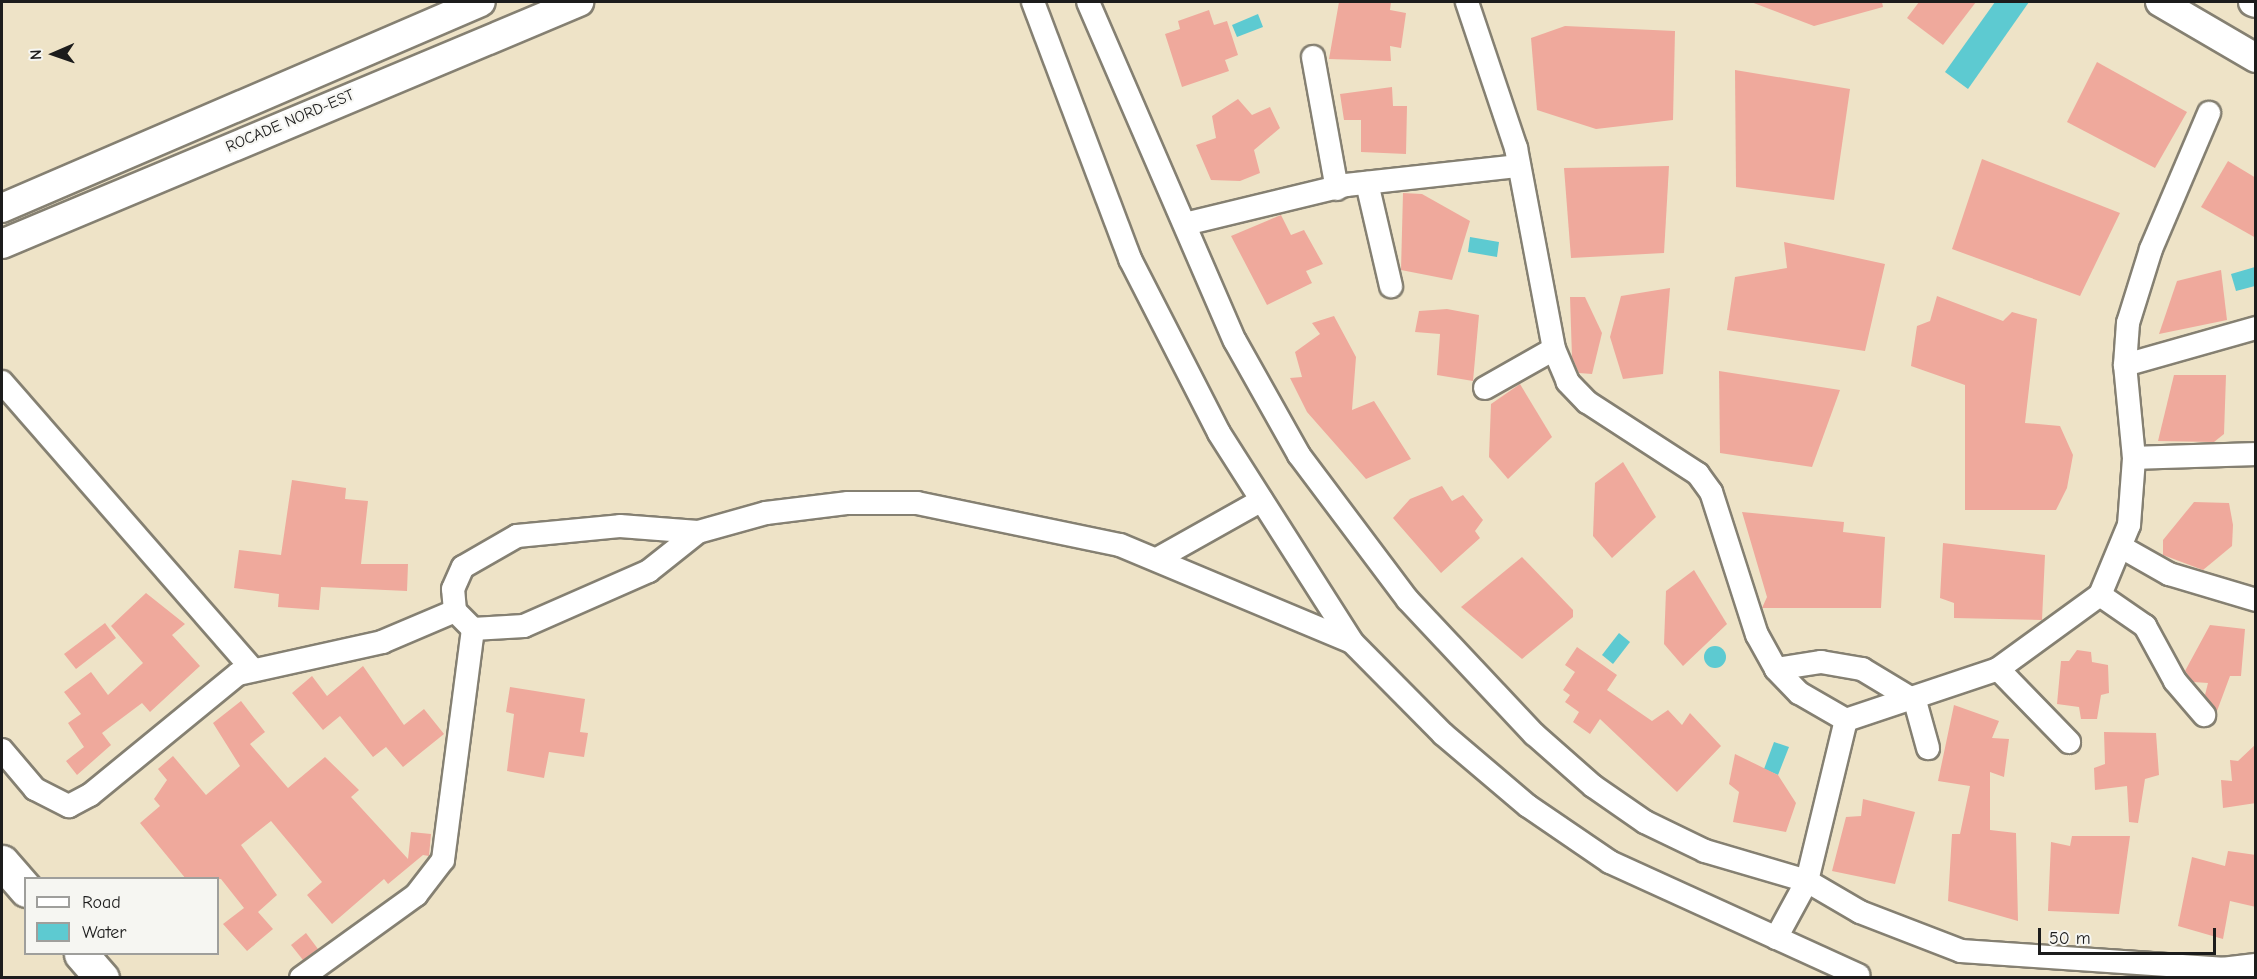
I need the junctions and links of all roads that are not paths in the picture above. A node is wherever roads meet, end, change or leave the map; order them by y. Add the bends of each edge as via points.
1 (481, 2) edge
2 (579, 2) edge
3 (1033, 2) edge
4 (1088, 2) edge
5 (1467, 2) edge
6 (2160, 2) edge
7 (1313, 57) dead end
8 (2256, 58) edge
9 (2209, 113) dead end
10 (1519, 166) junction
11 (1367, 183) junction
12 (1336, 189) junction
13 (2, 208) edge
14 (1185, 224) junction
15 (2, 244) edge
16 (1391, 286) dead end
17 (2256, 328) edge
18 (1554, 349) junction
19 (2125, 365) junction
20 (2, 382) edge
21 (1485, 388) dead end
22 (2254, 454) dead end
23 (2134, 459) junction
24 (1262, 501) junction
25 (698, 532) junction
26 (2122, 548) junction
27 (1157, 559) junction
28 (2100, 595) junction
29 (2256, 600) edge
30 (455, 611) junction
31 (473, 629) junction
32 (1352, 642) junction
33 (1776, 669) junction
34 (1998, 669) junction
35 (252, 670) junction
36 (1915, 701) junction
37 (2205, 716) dead end
38 (1846, 720) junction
39 (2069, 742) dead end
40 (1928, 748) dead end
41 (2, 750) edge
42 (2, 862) edge
43 (1807, 881) junction
44 (24, 888) edge
45 (1776, 938) junction
46 (82, 955) edge
47 (2256, 965) edge
48 (1863, 976) edge
49 (102, 978) edge
50 (301, 978) edge
51 (1834, 978) edge

1 - 13 street, ROCADE NORD-EST
2 - 15 street, ROCADE NORD-EST
3 - 24 street via 1130,259 1219,433
4 - 14 street
5 - 10 street
6 - 8 street
7 - 12 street
9 - 19 street via 2137,287
10 - 11 street
10 - 18 street
11 - 12 street
11 - 16 street
12 - 14 street
14 - 43 street via 1235,341 1299,455 1408,600 1534,734 1645,822 1705,851
17 - 19 street
18 - 21 street
18 - 33 street via 1568,382 1587,402 1678,456 1711,492 1757,635
19 - 23 street
20 - 35 street
22 - 23 street
23 - 26 street
24 - 27 street
24 - 32 street
25 - 27 street via 766,513 848,503 917,503 1080,533
25 - 30 street via 621,526 517,536 463,567 453,589
25 - 31 street via 649,571 566,611 496,631
26 - 28 street
26 - 29 street via 2169,574
27 - 32 street
28 - 34 street
28 - 37 street via 2145,626 2175,681
30 - 31 street
30 - 35 street via 382,642
31 - 50 street via 443,860 416,895
32 - 45 street via 1443,734 1528,806 1610,862
33 - 36 street via 1840,664 1862,669
33 - 38 street via 1799,693
34 - 36 street
34 - 39 street
35 - 41 street via 196,704 90,795 69,806 35,789
36 - 38 street
36 - 40 street
38 - 43 street
42 - 44 highway
43 - 45 street
43 - 47 street via 1860,912 1961,951 2222,969
45 - 48 street
46 - 49 highway
48 - 51 street

